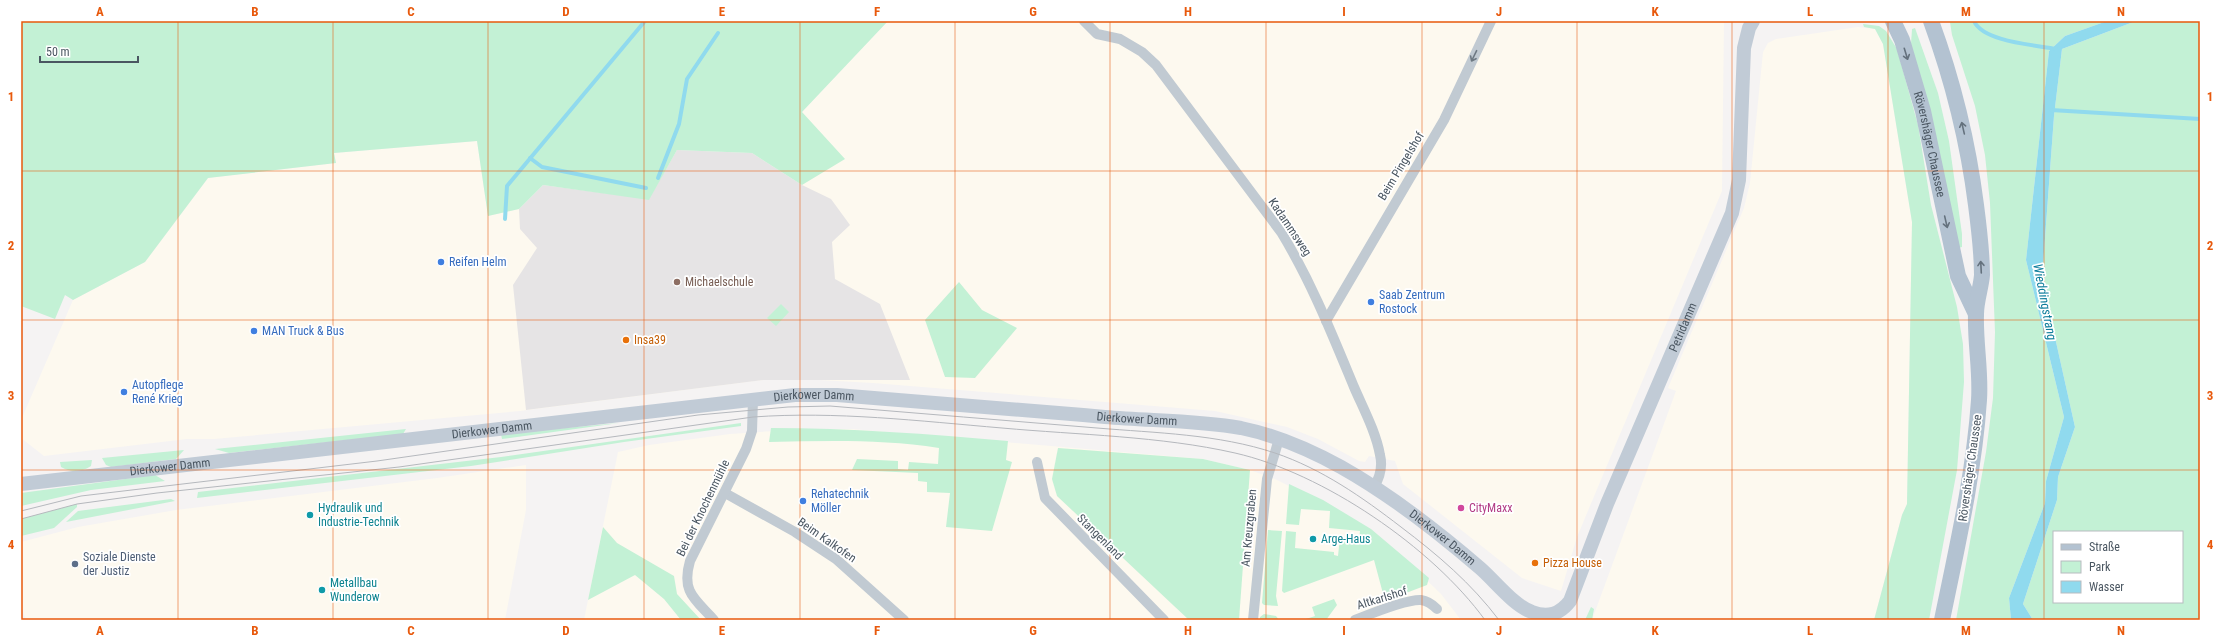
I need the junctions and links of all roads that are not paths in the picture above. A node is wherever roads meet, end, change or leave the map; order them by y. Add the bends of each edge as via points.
1 (1084, 21) edge
2 (1491, 21) edge
3 (1753, 21) edge
4 (1893, 21) edge
5 (1931, 21) edge
6 (1976, 314) junction
7 (1329, 328) junction
8 (752, 399) junction
9 (1279, 440) junction
10 (1037, 462) dead end
11 (21, 484) edge
12 (1374, 487) junction
13 (725, 493) junction
14 (1438, 609) dead end
15 (1554, 617) edge
16 (714, 620) edge
17 (904, 620) edge
18 (1164, 620) edge
19 (1253, 620) edge
20 (1355, 620) edge
21 (1942, 620) edge

1 - 7 street, Kadammsweg via 1097,34 1120,40 1142,52 1156,65 1280,231 1298,261
2 -> 7 street, Beim Pingelshof via 1444,120 1420,157
3 - 15 street, Petridamm via 1744,48 1739,180 1732,213 1608,504 1570,601 1563,611
4 -> 6 main road, Rövershäger Chaussee via 1902,40 1923,111 1958,276
6 -> 5 main road, Rövershäger Chaussee via 1982,276 1971,166 1953,87
6 - 21 main road, Rövershäger Chaussee via 1980,399 1964,511
7 - 12 street, Kadammsweg via 1380,455 1380,478
8 - 9 street, Dierkower Damm via 837,395 1200,423 1241,428
8 - 11 street, Dierkower Damm
8 - 13 street, Bei der Knochenmühle via 752,433
9 - 12 street, Dierkower Damm via 1339,466
9 - 19 street, Am Kreuzgraben via 1266,478
10 - 18 street, Stangenland via 1044,498
12 - 15 street, Dierkower Damm via 1423,522 1530,612
13 - 16 street, Bei der Knochenmühle via 686,573 686,584 690,594
13 - 17 street, Beim Kalkofen via 795,532 836,559
14 - 20 street, Altkarlshof via 1421,600

